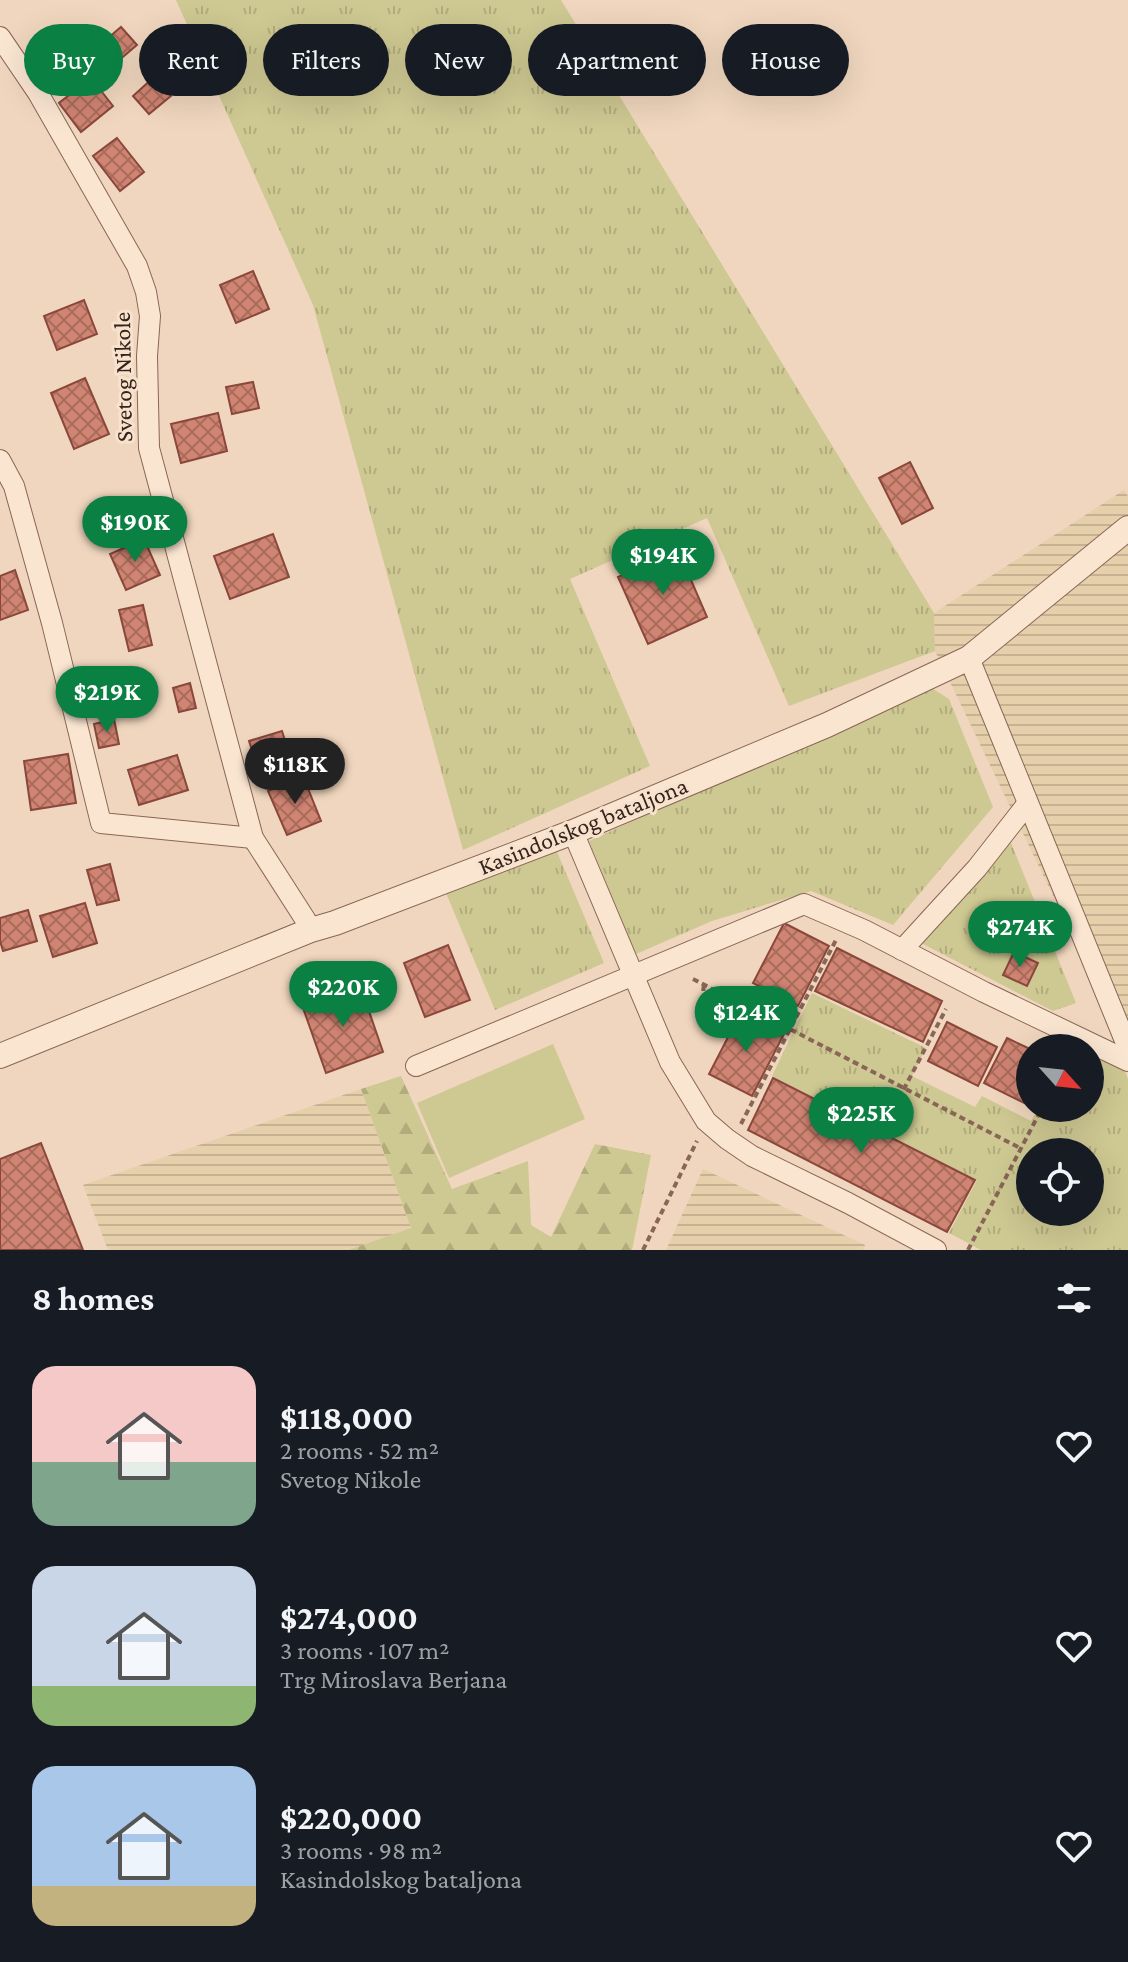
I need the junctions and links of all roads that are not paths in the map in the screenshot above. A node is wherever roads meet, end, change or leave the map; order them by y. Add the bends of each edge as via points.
1 (0, 37) edge
2 (0, 460) edge
3 (1128, 528) edge
4 (969, 658) junction
5 (1028, 803) junction
6 (573, 832) junction
7 (253, 838) junction
8 (311, 930) junction
9 (902, 950) junction
10 (633, 975) junction
11 (1128, 1048) edge
12 (0, 1056) edge
13 (1128, 1061) edge
14 (416, 1066) dead end
15 (936, 1250) edge

1 - 7 street, Svetog Nikole via 46,106 137,266 146,292 149,448
2 - 7 street via 14,486 101,823
3 - 4 street, Kasindolskog bataljona
4 - 5 street
4 - 6 street, Kasindolskog bataljona via 827,725
5 - 9 street
5 - 11 street
6 - 8 street, Kasindolskog bataljona
6 - 10 street
7 - 8 street, Svetog Nikole
8 - 12 street, Kasindolskog bataljona
9 - 10 street via 804,904
9 - 13 street
10 - 14 street
10 - 15 street via 670,1062 706,1121 752,1156

